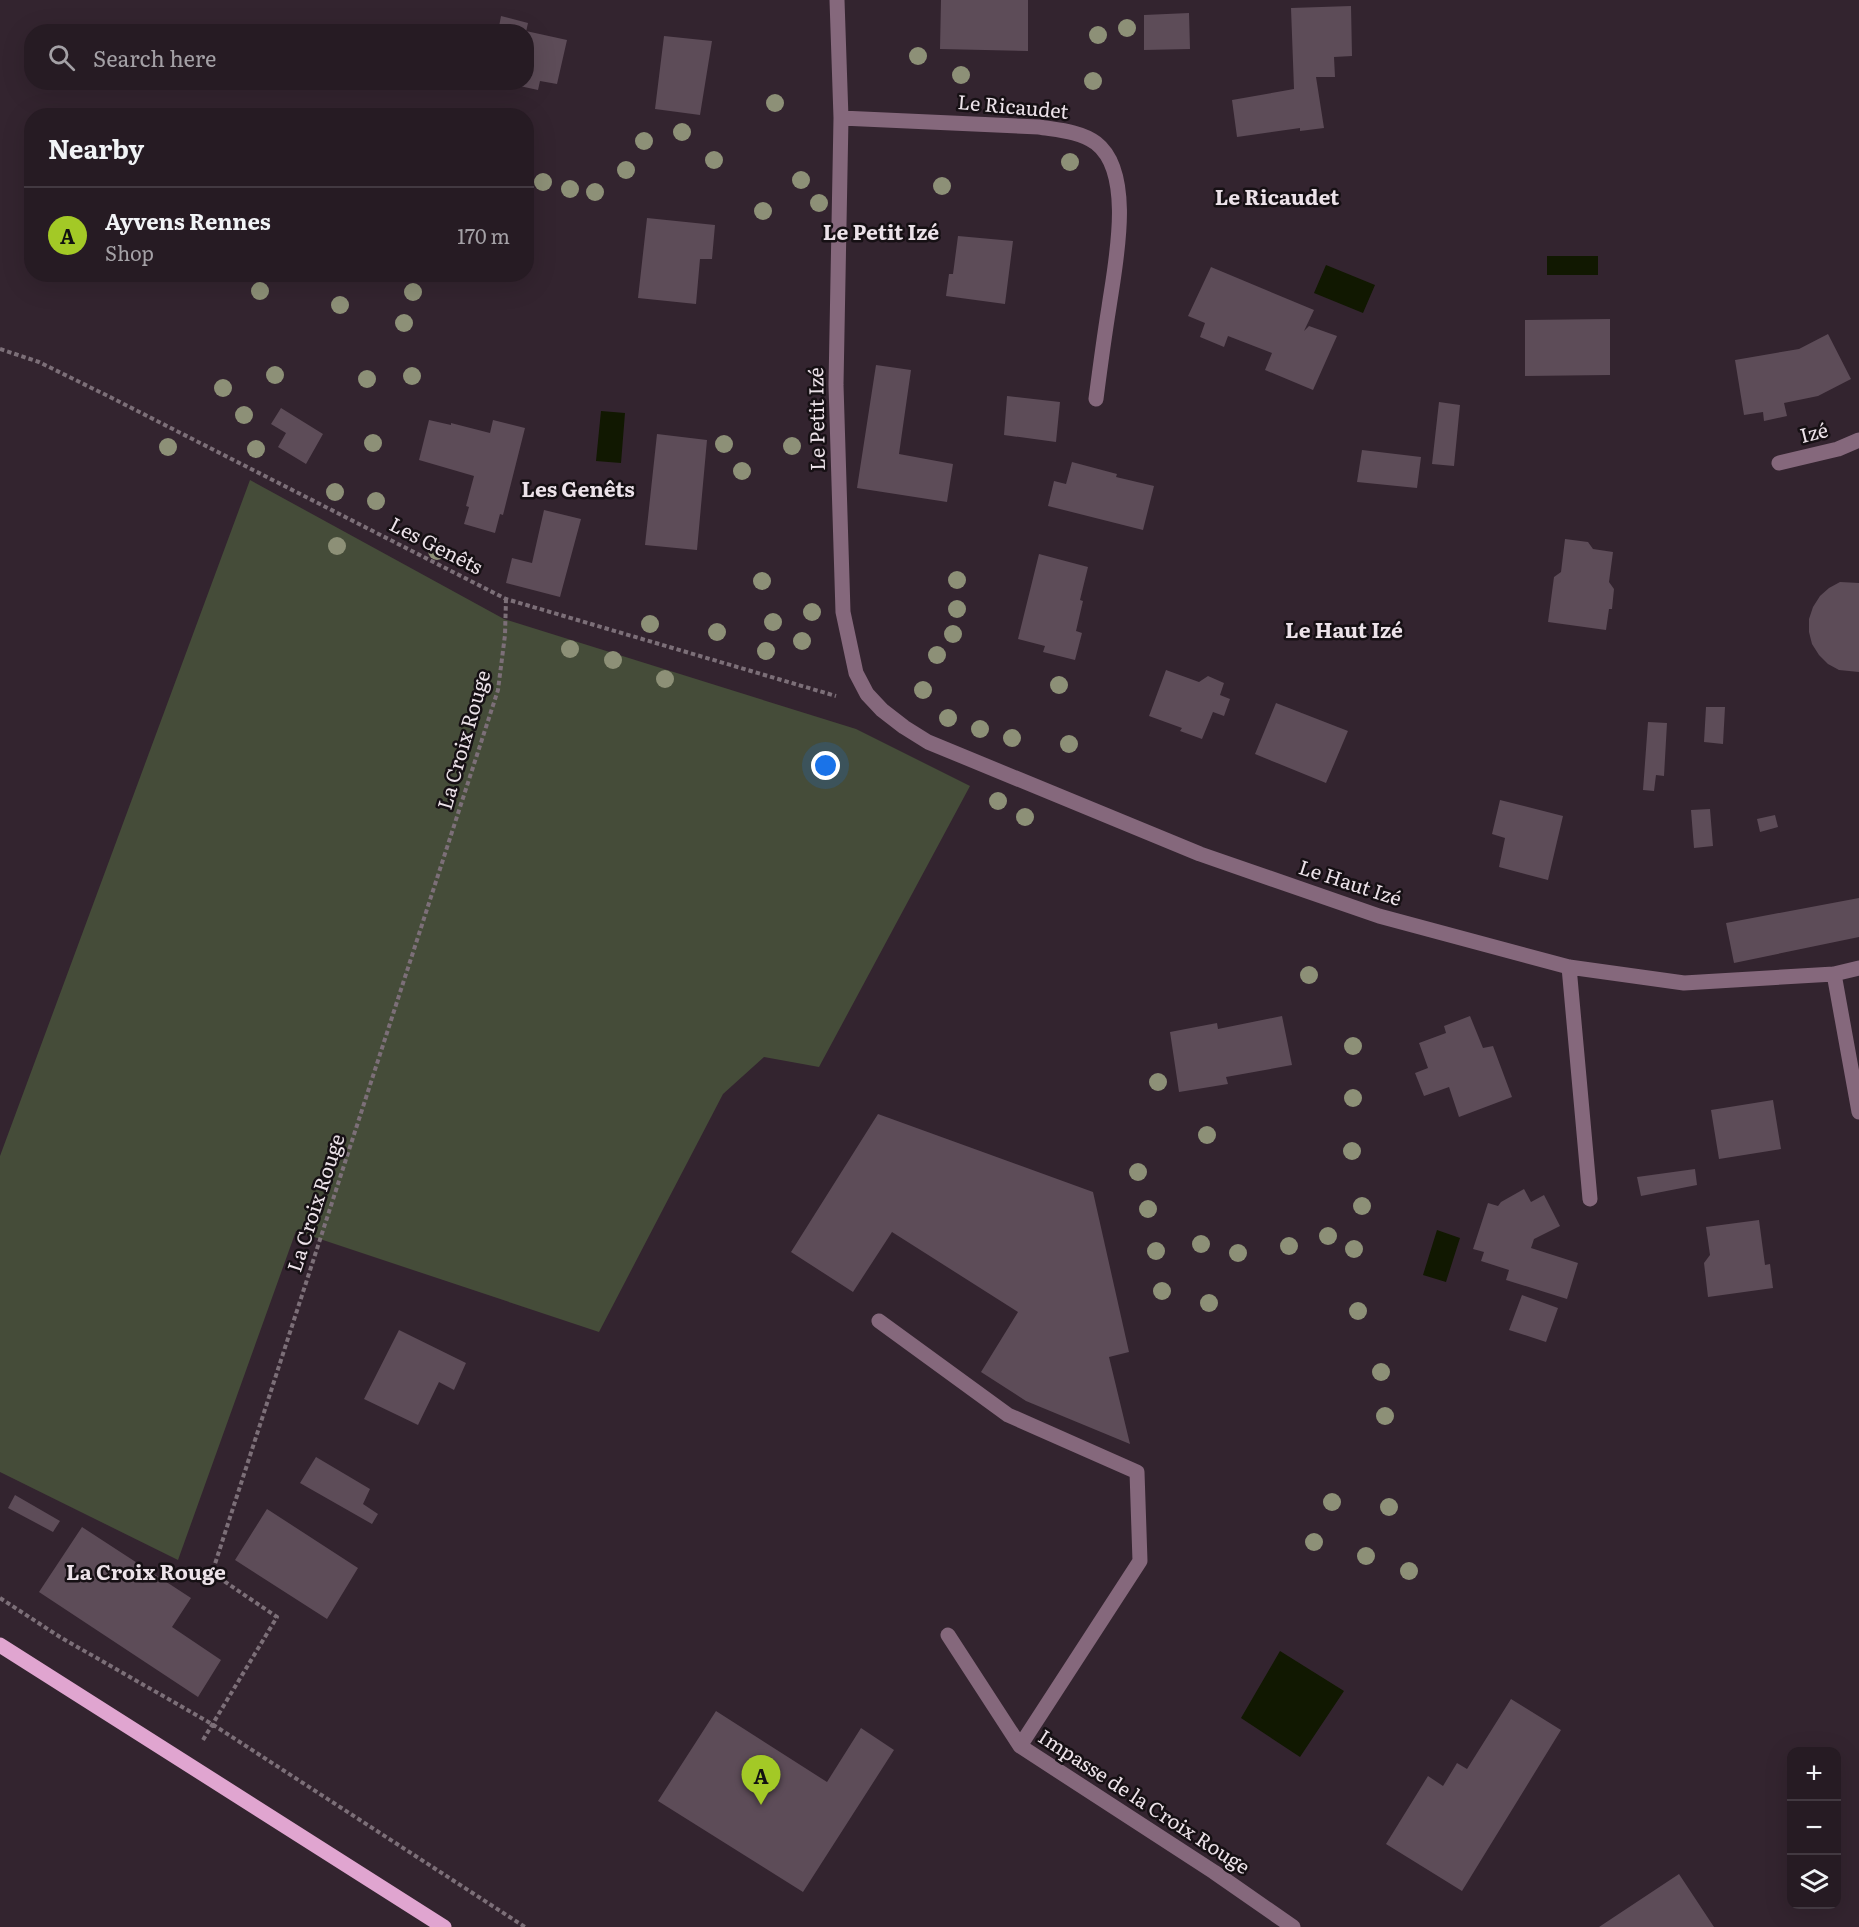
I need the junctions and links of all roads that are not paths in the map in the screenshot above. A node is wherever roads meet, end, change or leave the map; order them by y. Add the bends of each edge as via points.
1 (837, 0) edge
2 (841, 118) junction
3 (1096, 399) dead end
4 (1859, 440) edge
5 (1779, 463) dead end
6 (882, 710) joint
7 (1569, 967) junction
8 (1859, 968) edge
9 (1834, 974) junction
10 (1859, 1112) edge
11 (1590, 1199) dead end
12 (879, 1321) dead end
13 (948, 1635) dead end
14 (0, 1645) edge
15 (1020, 1746) junction
16 (444, 1927) edge
17 (1293, 1927) edge

1 - 2 street, Le Petit Izé
2 - 3 street, Le Ricaudet via 1038,127 1071,131 1096,143 1108,158 1116,179 1119,205 1118,241
2 - 6 street, Le Petit Izé via 836,385 843,612 856,673 867,694
4 - 5 street, Izé
6 - 7 street, Le Haut Izé via 928,742 1200,854 1379,916
7 - 9 street, Le Haut Izé via 1684,983
7 - 11 street
8 - 9 street, Le Haut Izé
9 - 10 street
12 - 15 street via 1008,1415 1137,1472 1140,1561
13 - 15 street, Impasse de la Croix Rouge
14 - 16 main road
15 - 17 street, Impasse de la Croix Rouge

